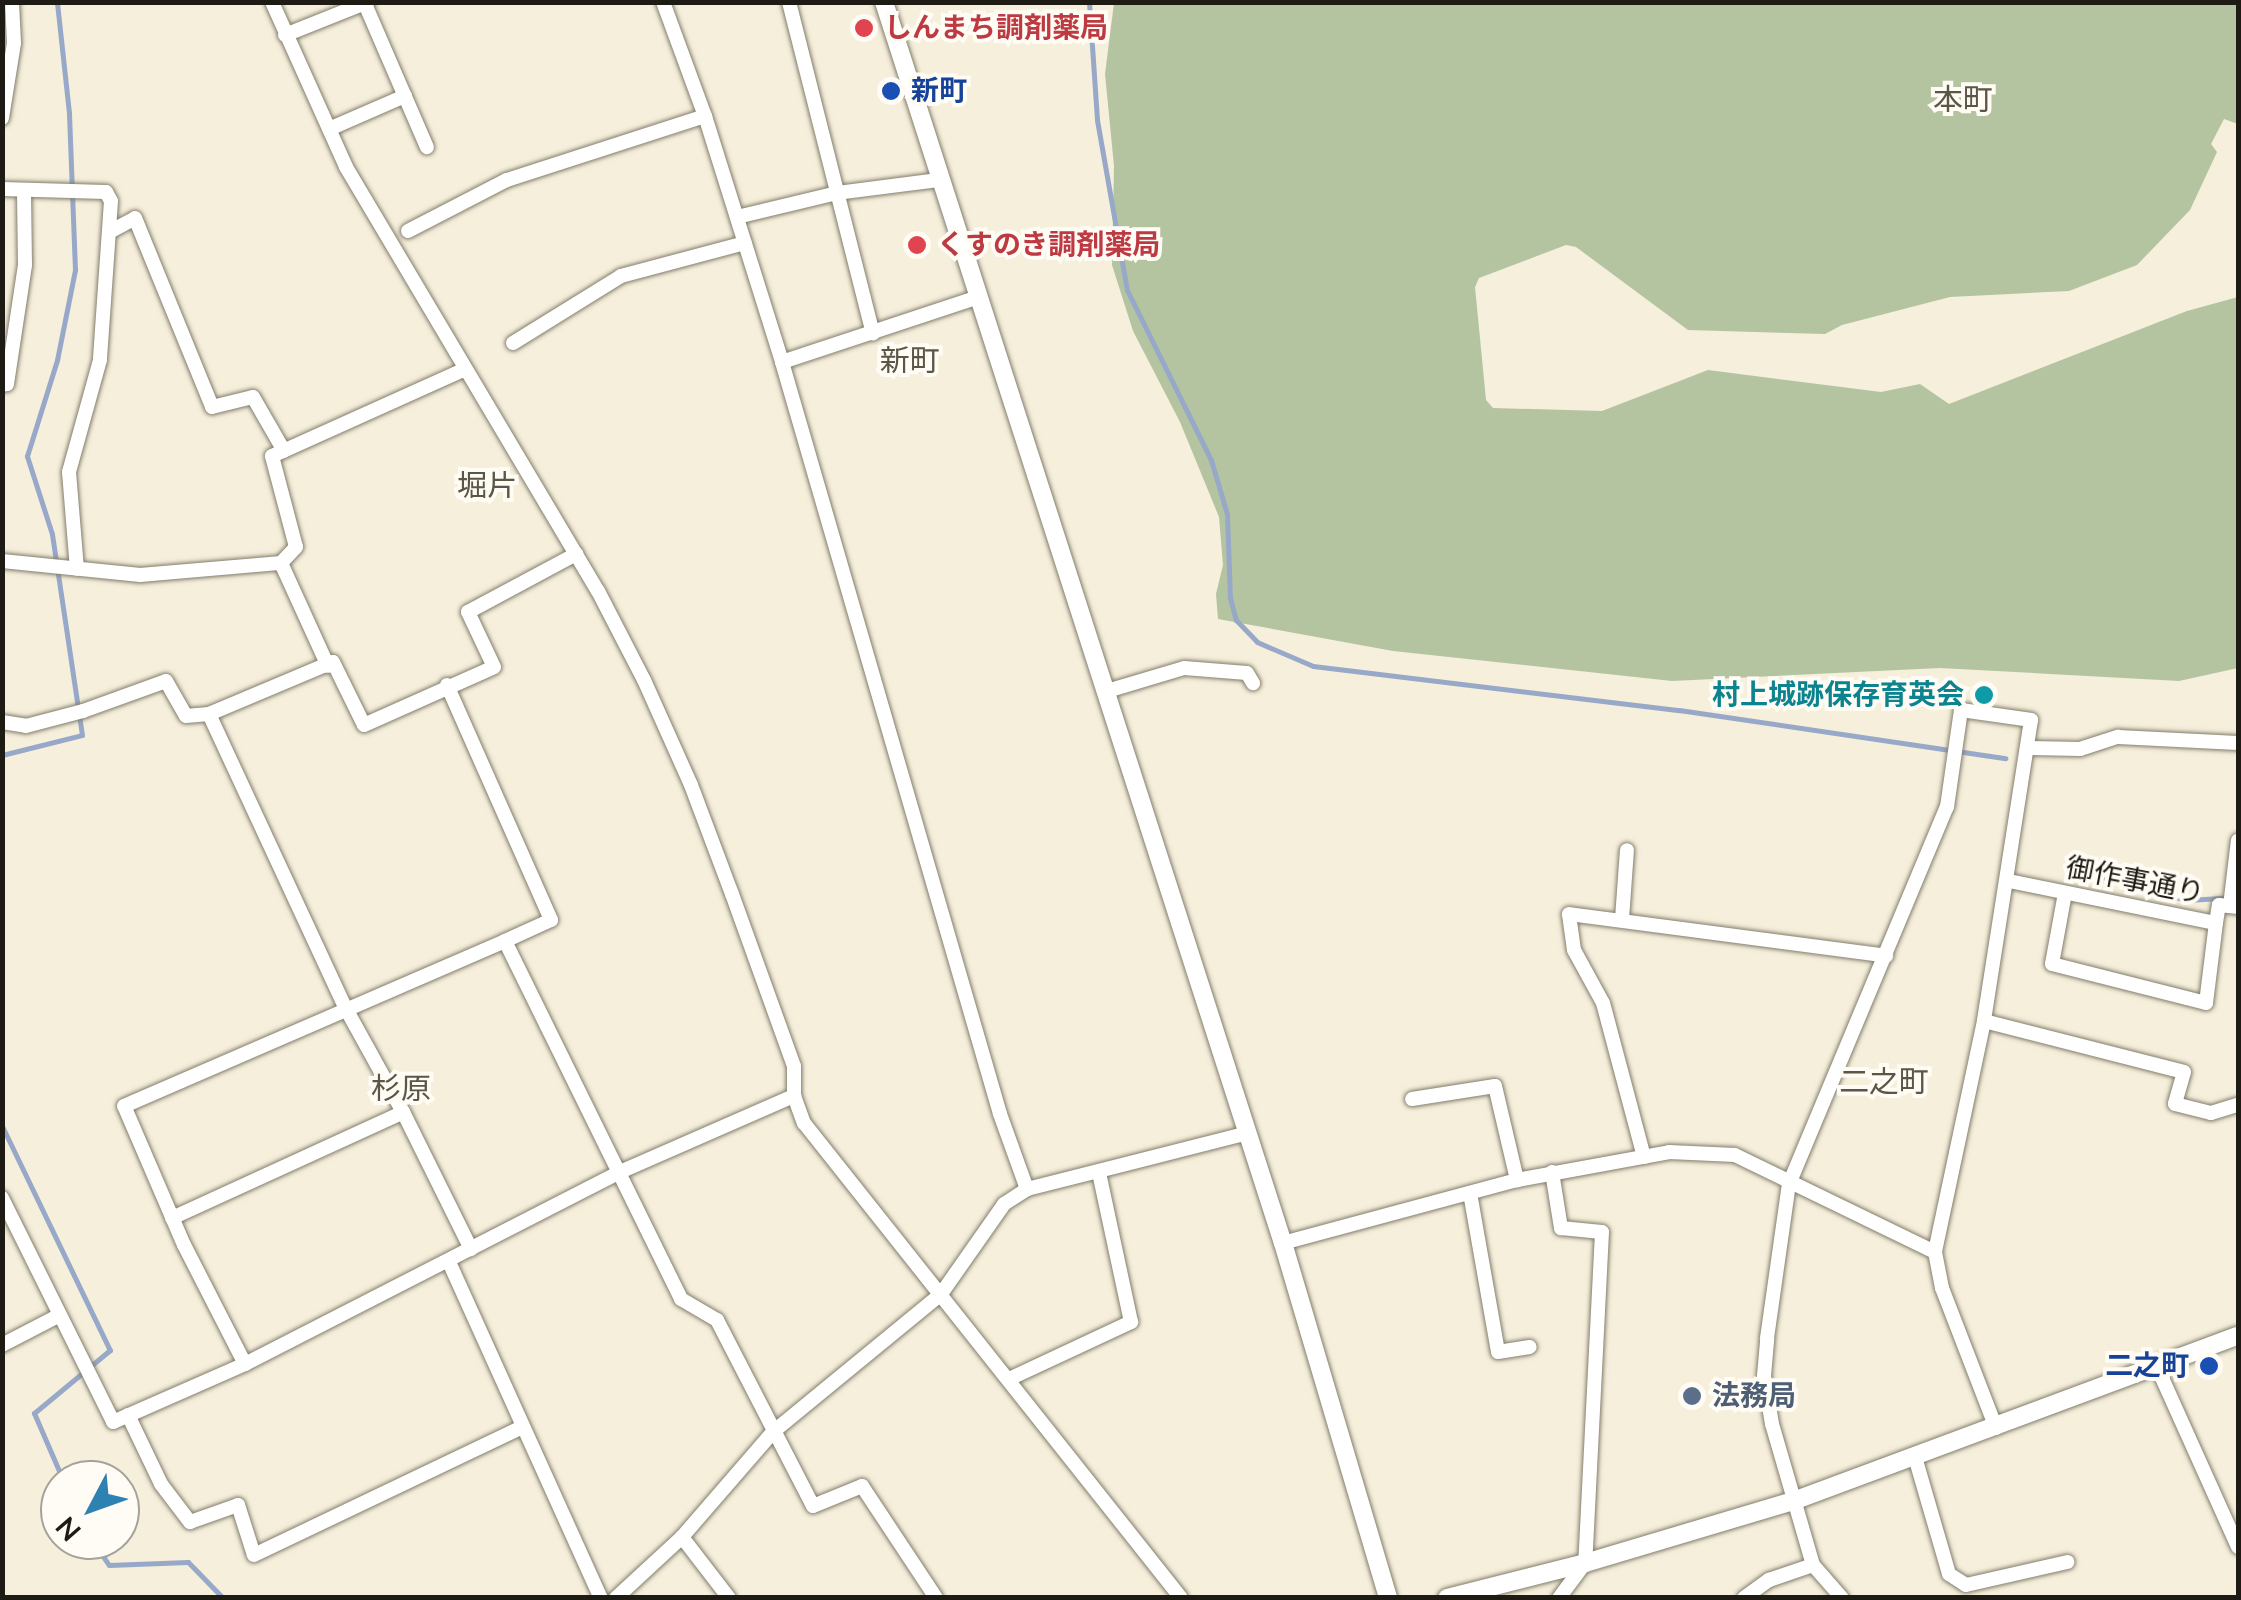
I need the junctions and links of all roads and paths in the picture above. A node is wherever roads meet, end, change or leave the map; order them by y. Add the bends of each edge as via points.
1 (12, 2) edge
2 (272, 2) edge
3 (663, 2) edge
4 (789, 2) edge
5 (884, 2) edge
6 (366, 3) edge
7 (286, 35) junction
8 (405, 96) junction
9 (705, 116) junction
10 (2, 118) edge
11 (328, 130) junction
12 (427, 147) dead end
13 (939, 180) junction
14 (2, 189) edge
15 (24, 192) junction
16 (837, 193) junction
17 (736, 217) junction
18 (111, 231) junction
19 (408, 231) dead end
20 (744, 243) junction
21 (979, 297) junction
22 (873, 334) junction
23 (513, 343) dead end
24 (782, 362) junction
25 (463, 370) junction
26 (2, 385) edge
27 (284, 451) junction
28 (576, 554) junction
29 (2, 561) edge
30 (280, 563) junction
31 (78, 569) junction
32 (328, 666) junction
33 (1253, 684) dead end
34 (447, 686) junction
35 (1108, 691) junction
36 (209, 714) junction
37 (2, 722) edge
38 (2238, 743) edge
39 (2030, 748) junction
40 (2238, 840) edge
41 (1626, 850) dead end
42 (2009, 881) junction
43 (2064, 893) junction
44 (2234, 906) edge
45 (1622, 919) junction
46 (2216, 923) junction
47 (506, 941) junction
48 (1886, 956) junction
49 (345, 1007) junction
50 (1984, 1021) junction
51 (794, 1096) junction
52 (1412, 1100) dead end
53 (2238, 1105) edge
54 (403, 1112) junction
55 (1248, 1133) junction
56 (1644, 1157) junction
57 (622, 1171) junction
58 (1099, 1172) junction
59 (1552, 1172) junction
60 (1516, 1180) junction
61 (1789, 1184) junction
62 (1027, 1189) junction
63 (1470, 1193) junction
64 (2, 1198) edge
65 (172, 1218) junction
66 (1284, 1243) junction
67 (471, 1249) junction
68 (1935, 1252) junction
69 (448, 1262) junction
70 (940, 1294) junction
71 (58, 1316) junction
72 (2238, 1336) edge
73 (2, 1345) edge
74 (1530, 1347) dead end
75 (246, 1364) junction
76 (2158, 1369) junction
77 (1009, 1379) junction
78 (128, 1415) junction
79 (522, 1427) junction
80 (1996, 1428) junction
81 (773, 1432) junction
82 (1914, 1457) junction
83 (1796, 1500) junction
84 (2233, 1528) edge
85 (682, 1536) junction
86 (2238, 1547) edge
87 (2067, 1562) dead end
88 (1586, 1563) junction
89 (1813, 1565) junction
90 (601, 1598) edge
91 (616, 1598) edge
92 (729, 1598) edge
93 (936, 1598) edge
94 (1181, 1598) edge
95 (1388, 1598) edge
96 (1447, 1598) edge
97 (1559, 1598) edge
98 (1744, 1598) edge
99 (1842, 1598) edge

1 - 10 street via 14,43
2 - 7 street
3 - 9 street
4 - 16 street
5 - 13 street
6 - 7 street
6 - 8 street
7 - 11 street
8 - 11 street
8 - 12 street
9 - 17 street
9 - 19 street via 507,180
11 - 25 street
13 - 16 street
13 - 21 street
14 - 15 street
15 - 18 street via 106,192
15 - 26 street via 25,265
16 - 17 street
16 - 22 street
17 - 20 street
18 - 27 street via 135,218 212,407 254,397
18 - 31 street via 100,360 69,472
20 - 23 street via 621,276
20 - 24 street
21 - 22 street
21 - 35 street
22 - 24 street
24 - 62 street
25 - 27 street
25 - 28 street
27 - 30 street via 272,456 296,546
28 - 34 street via 468,612 494,667
28 - 51 street via 691,784 794,1066
29 - 31 street
30 - 31 street via 140,575
30 - 32 street
32 - 34 street via 333,662 364,725
32 - 36 street
33 - 35 street via 1247,673 1184,668
34 - 47 street via 551,920
35 - 55 street
36 - 37 street via 186,716 166,681 26,726
36 - 49 street
38 - 39 street via 2118,737 2080,749
39 - 42 street
39 - 48 street via 2031,720 1961,710 1948,807
40 - 44 street
41 - 45 street
42 - 43 street, 御作事通り
42 - 50 street
43 - 46 street, 御作事通り
43 - 46 street via 2052,964 2206,1003
44 - 46 street, 御作事通り via 2220,905
45 - 48 street
45 - 56 street via 1570,914 1574,950 1602,1003
47 - 49 street
47 - 57 street
48 - 61 street
49 - 54 street
49 - 65 street via 124,1106
50 - 53 street via 2184,1072 2174,1104 2211,1113
50 - 68 street
51 - 57 street
51 - 70 street via 804,1123
52 - 60 street via 1495,1086
54 - 65 street
54 - 67 street
55 - 58 street
55 - 66 street
56 - 59 street
56 - 61 street via 1735,1155
57 - 67 street
57 - 81 street via 681,1299 717,1320
58 - 62 street
58 - 77 street via 1131,1322
59 - 60 street
59 - 88 street via 1561,1228 1602,1232
60 - 63 street
61 - 68 street
61 - 83 street via 1764,1376
62 - 70 street via 1004,1204
63 - 66 street
63 - 74 street via 1498,1352
64 - 71 street
65 - 75 street
66 - 95 street
67 - 69 street
68 - 80 street via 1942,1288
69 - 75 street
69 - 79 street
70 - 77 street
70 - 81 street
71 - 73 street
71 - 78 street via 113,1422
72 - 76 street
75 - 78 street
76 - 80 street
76 - 84 street
77 - 94 street
78 - 79 street via 161,1484 190,1522 238,1505 254,1554
79 - 90 street
80 - 82 street
81 - 85 street
81 - 93 street via 813,1506 862,1486
82 - 83 street
82 - 87 street via 1948,1574 1966,1585
83 - 88 street
83 - 89 street
84 - 86 street
85 - 91 street
85 - 92 street
88 - 96 street
88 - 97 street
89 - 98 street via 1770,1580
89 - 99 street

